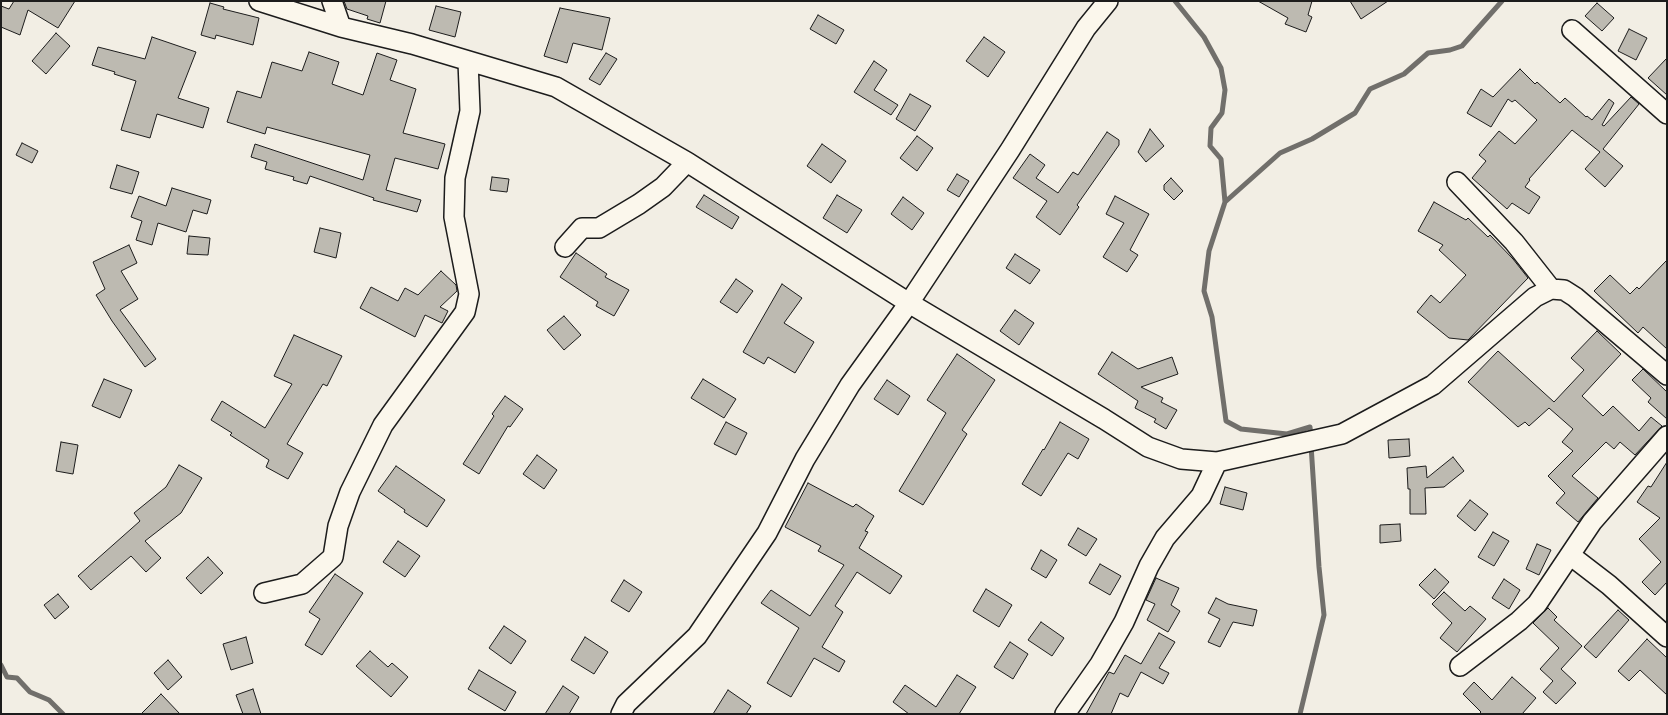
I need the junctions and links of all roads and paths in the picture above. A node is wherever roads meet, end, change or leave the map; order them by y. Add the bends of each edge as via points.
1 (259, 1) edge
2 (332, 1) edge
3 (1108, 1) edge
4 (341, 27) junction
5 (1572, 30) dead end
6 (468, 61) junction
7 (1667, 114) edge
8 (687, 162) junction
9 (1457, 182) dead end
10 (565, 247) dead end
11 (1550, 289) junction
12 (909, 303) junction
13 (1667, 375) edge
14 (1667, 436) edge
15 (1217, 462) junction
16 (1570, 555) junction
17 (264, 593) dead end
18 (1667, 636) edge
19 (1460, 666) dead end
20 (621, 714) edge
21 (1065, 714) edge

1 - 4 street
2 - 4 street
3 - 12 street via 1086,28
4 - 6 street
5 - 7 street
6 - 8 street via 556,86
6 - 17 street via 470,111 455,178 454,217 469,294 465,312 383,425 350,492 338,526 333,557 302,584
8 - 10 street via 664,187 599,228 582,228
8 - 12 street
9 - 11 street via 1514,242
11 - 13 street via 1564,290 1575,297
11 - 15 street via 1534,297 1433,385 1342,434
12 - 15 street via 1148,447 1181,459
12 - 20 street via 850,384 805,459 767,533 697,636 626,704
14 - 16 street via 1592,522
15 - 21 street via 1201,496 1165,538 1105,656
16 - 18 street
16 - 19 street via 1537,604

